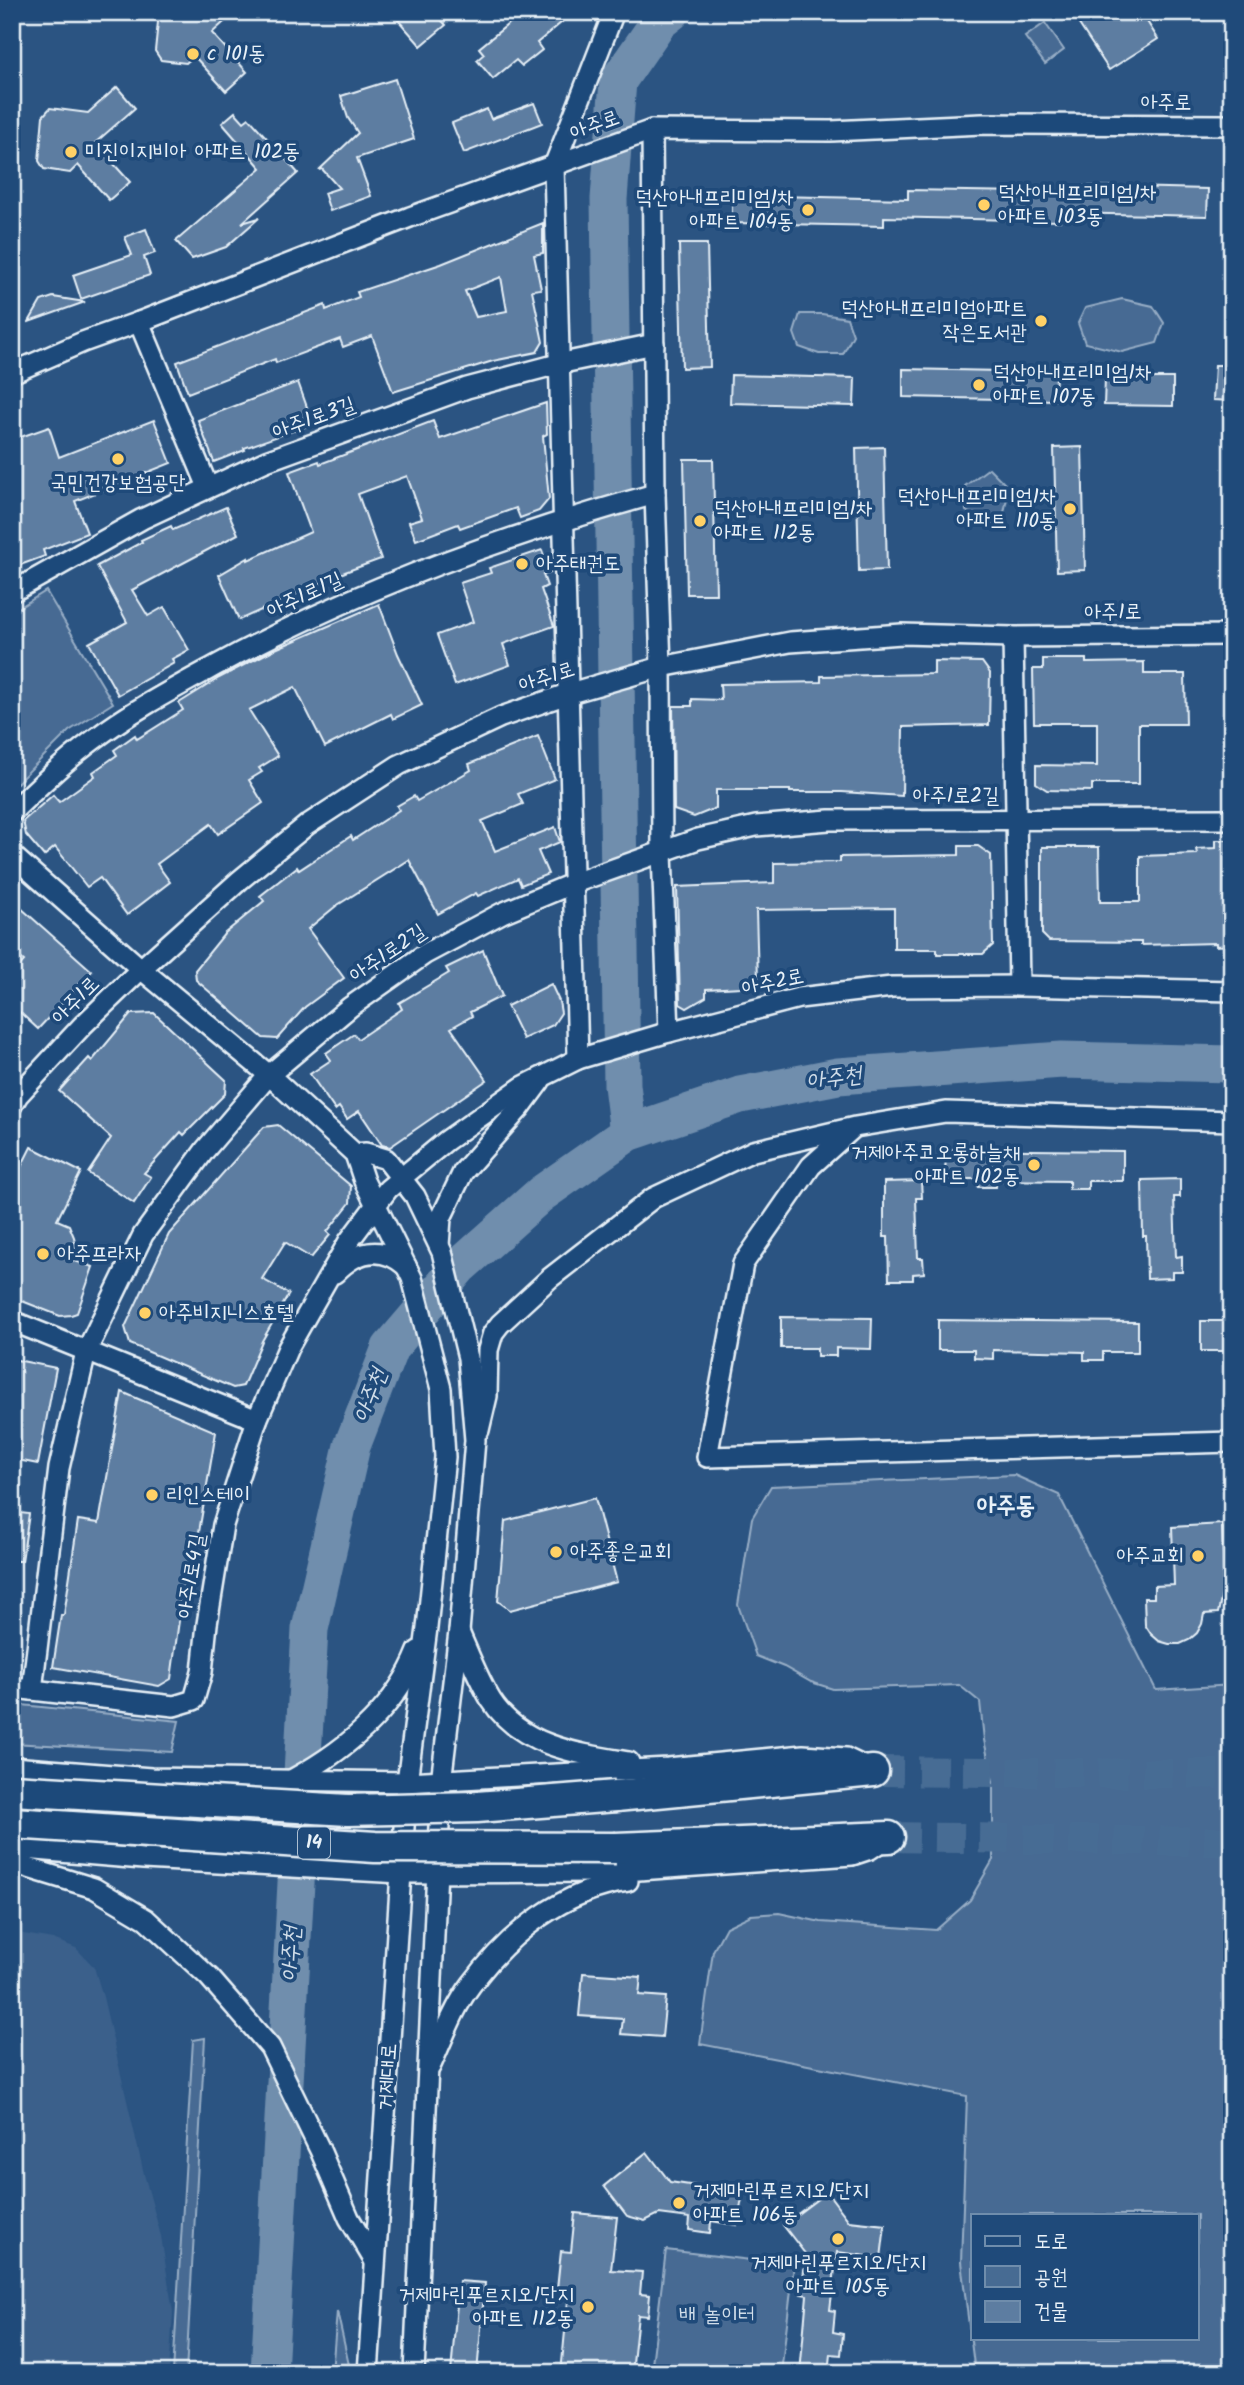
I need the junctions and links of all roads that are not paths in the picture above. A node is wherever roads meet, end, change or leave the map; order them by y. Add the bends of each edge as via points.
1 (614, 12) edge
2 (1232, 125) edge
3 (652, 130) junction
4 (554, 166) junction
5 (139, 322) junction
6 (654, 344) junction
7 (558, 364) junction
8 (12, 373) edge
9 (208, 487) junction
10 (655, 494) junction
11 (564, 519) junction
12 (12, 592) edge
13 (1232, 635) edge
14 (1013, 637) junction
15 (661, 667) junction
16 (570, 693) junction
17 (12, 811) edge
18 (1016, 819) junction
19 (1232, 819) edge
20 (662, 853) junction
21 (12, 855) edge
22 (574, 883) junction
23 (141, 969) junction
24 (1019, 986) junction
25 (1232, 991) edge
26 (669, 1032) junction
27 (578, 1059) junction
28 (544, 1074) junction
29 (269, 1075) junction
30 (12, 1105) edge
31 (1232, 1121) edge
32 (855, 1127) junction
33 (355, 1154) junction
34 (402, 1177) junction
35 (376, 1203) junction
36 (440, 1249) junction
37 (409, 1272) junction
38 (325, 1284) junction
39 (12, 1321) edge
40 (86, 1352) junction
41 (257, 1420) junction
42 (475, 1440) junction
43 (1232, 1442) edge
44 (427, 1628) junction
45 (459, 1632) junction
46 (22, 1689) edge
47 (12, 1767) edge
48 (668, 1768) junction
49 (873, 1771) joint
50 (290, 1781) junction
51 (407, 1782) junction
52 (441, 1782) junction
53 (12, 1790) edge
54 (12, 1823) edge
55 (889, 1837) joint
56 (12, 1847) edge
57 (12, 1863) edge
58 (682, 1866) junction
59 (401, 1873) junction
60 (436, 1873) junction
61 (426, 2077) junction
62 (374, 2260) junction
63 (368, 2373) edge
64 (414, 2373) edge

1 - 4 street
2 - 3 street, 아주로
3 - 4 street, 아주로
3 - 6 street
4 - 5 street, 아주로
4 - 7 street
5 - 8 street, 아주로
5 - 9 street
6 - 7 street, 아주1로3길
6 - 10 street
7 - 9 street, 아주1로3길 via 443,396
7 - 11 street
9 - 12 street, 아주1로3길
10 - 11 street, 아주1로1길
10 - 15 street
11 - 16 street
11 - 17 street, 아주1로1길 via 341,603 251,646 92,741
13 - 14 street, 아주1로
14 - 15 street, 아주1로 via 902,634 790,642
14 - 18 street
15 - 16 street, 아주1로
15 - 20 street
16 - 22 street
16 - 23 street, 아주1로 via 501,717 400,765 307,825
18 - 19 street, 아주1로2길
18 - 20 street, 아주1로2길 via 830,820 756,826 698,839
18 - 24 street
20 - 22 street, 아주1로2길
20 - 26 street
21 - 23 street
22 - 27 street
22 - 29 street, 아주1로2길 via 502,913 425,954 350,1007
23 - 29 street
23 - 30 street, 아주1로 via 83,1024
24 - 25 street, 아주2로
24 - 26 street, 아주2로 via 892,987 799,998
26 - 27 street, 아주2로
27 - 28 street, 아주2로
28 - 34 street, 아주2로
28 - 36 street via 463,1172 441,1218
29 - 33 street
29 - 40 street, 아주1로2길 via 205,1150 144,1235
31 - 32 street via 946,1112
32 - 42 street via 753,1151 653,1198 550,1278 493,1333 487,1396
32 - 43 street via 811,1166 743,1264 707,1457
33 - 34 street via 386,1159
33 - 35 street
34 - 35 street, 아주2로
34 - 36 street
35 - 37 street
35 - 38 street, 아주1로4길
36 - 42 street via 468,1358
37 - 38 street via 397,1258 369,1252 341,1267
37 - 44 street via 441,1389 445,1457
38 - 41 street, 아주1로4길 via 288,1348
39 - 40 street
40 - 41 street
40 - 46 street, 아주1로2길 via 59,1468
41 - 46 street, 아주1로4길 via 223,1525 194,1700 174,1706
42 - 45 street, 거제대로
44 - 50 street via 414,1662 384,1710 328,1760
44 - 51 street, 거제대로
45 - 48 street via 493,1703 521,1731 575,1754
45 - 52 street, 거제대로
47 - 50 street via 151,1778
48 - 49 street via 803,1755 846,1758
48 - 52 street
49 - 53 highway, 14, bridge via 477,1807 348,1810
50 - 51 street
51 - 52 street
51 - 59 street, 거제대로
52 - 60 street, 거제대로
54 - 55 highway, 14, bridge via 375,1847 616,1848
55 - 58 street via 852,1855
56 - 59 street
57 - 62 street via 94,1888 146,1919 209,1977 270,2047 349,2218
58 - 60 street via 610,1872
58 - 61 street via 576,1894 529,1924 470,1986
59 - 60 street
59 - 62 street, 거제대로
60 - 61 street, 거제대로
61 - 64 street, 거제대로
62 - 63 street, 거제대로

